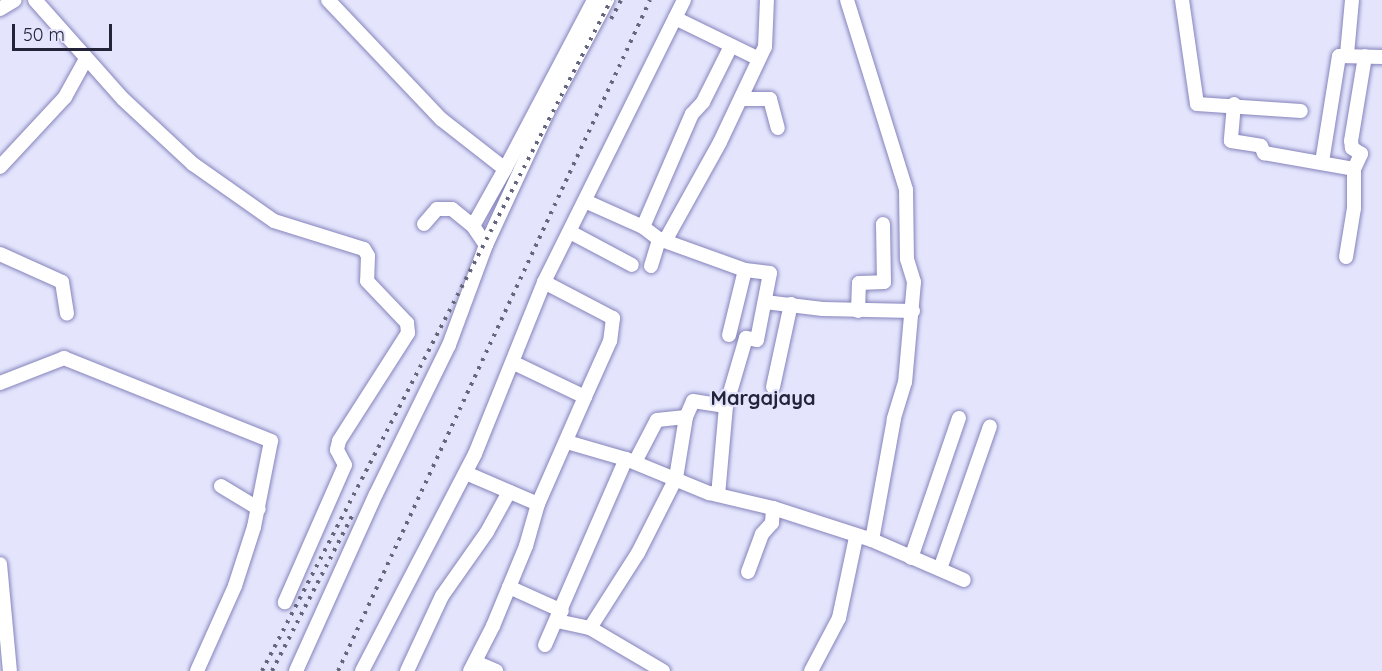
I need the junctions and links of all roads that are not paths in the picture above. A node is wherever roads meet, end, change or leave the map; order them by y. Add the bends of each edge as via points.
1 (15, 0) edge
2 (35, 0) edge
3 (328, 0) edge
4 (607, 0) edge
5 (684, 0) edge
6 (768, 0) edge
7 (847, 0) edge
8 (1182, 0) edge
9 (1352, 0) edge
10 (590, 2) edge
11 (0, 9) edge
12 (675, 18) junction
13 (731, 46) junction
14 (1347, 54) junction
15 (1365, 56) junction
16 (1382, 57) edge
17 (86, 59) junction
18 (759, 59) junction
19 (741, 99) junction
20 (1234, 104) junction
21 (1301, 111) dead end
22 (778, 128) dead end
23 (1322, 162) junction
24 (0, 167) edge
25 (505, 169) junction
26 (1354, 169) junction
27 (585, 201) junction
28 (424, 224) dead end
29 (883, 224) dead end
30 (473, 226) junction
31 (643, 227) junction
32 (570, 232) junction
33 (662, 240) junction
34 (486, 245) junction
35 (0, 254) edge
36 (1346, 257) dead end
37 (632, 265) dead end
38 (651, 266) dead end
39 (745, 270) junction
40 (544, 282) junction
41 (884, 282) junction
42 (765, 302) junction
43 (791, 304) junction
44 (886, 308) junction
45 (913, 310) junction
46 (858, 311) junction
47 (67, 314) dead end
48 (729, 335) dead end
49 (514, 363) junction
50 (0, 383) edge
51 (773, 387) dead end
52 (585, 398) junction
53 (726, 406) junction
54 (686, 417) junction
55 (959, 418) dead end
56 (990, 426) dead end
57 (567, 442) junction
58 (630, 461) junction
59 (466, 473) junction
60 (676, 478) junction
61 (221, 486) dead end
62 (509, 492) junction
63 (718, 495) junction
64 (538, 504) junction
65 (773, 508) junction
66 (259, 509) junction
67 (856, 537) junction
68 (872, 540) junction
69 (911, 558) junction
70 (0, 564) edge
71 (940, 568) junction
72 (748, 573) dead end
73 (964, 580) dead end
74 (509, 587) junction
75 (285, 602) dead end
76 (559, 616) junction
77 (590, 628) junction
78 (545, 645) dead end
79 (4, 654) edge
80 (472, 666) edge
81 (10, 671) edge
82 (197, 671) edge
83 (296, 671) edge
84 (362, 671) edge
85 (407, 671) edge
86 (496, 671) edge
87 (663, 671) edge
88 (812, 671) edge

1 - 11 street
2 - 17 street
3 - 25 street via 441,119
4 - 34 street via 547,113
5 - 12 street
6 - 18 street via 765,47
7 - 45 street via 906,190 907,259 914,282
8 - 20 street via 1197,104
9 - 14 street
10 - 25 street
12 - 13 street
12 - 27 street
13 - 18 street
13 - 31 street via 703,102 692,114
14 - 15 street
14 - 23 street via 1338,57
15 - 16 street
15 - 26 street via 1351,141 1361,154
17 - 24 street via 65,98
17 - 75 street via 193,164 274,221 364,249 368,255 367,281 407,323 408,333 339,441 337,450 345,465
18 - 19 street
19 - 22 street via 770,99
19 - 33 street
20 - 21 street
20 - 23 street via 1231,141 1261,146 1264,153
23 - 26 street
25 - 30 street
26 - 36 street
27 - 31 street
27 - 32 street
28 - 30 street via 444,207
29 - 41 street
30 - 34 street
31 - 33 street
32 - 37 street
32 - 40 street
33 - 38 street
33 - 39 street
34 - 83 street via 449,345
35 - 47 street via 62,282
39 - 42 street via 770,273
39 - 48 street
40 - 49 street
40 - 52 street via 614,318 610,341
41 - 44 street
41 - 46 street via 858,283
42 - 43 street
42 - 53 street via 757,340 746,338
43 - 46 street
43 - 51 street
44 - 45 street
44 - 46 street
45 - 68 street via 905,382 894,419
49 - 52 street
49 - 59 street
50 - 66 street via 64,358 269,438 272,446
52 - 57 street
53 - 54 street via 693,401
53 - 63 street
54 - 58 street via 657,420
54 - 60 street
55 - 69 street
56 - 71 street
57 - 58 street
57 - 64 street
58 - 60 street
58 - 76 street
59 - 62 street
59 - 84 street
60 - 63 street
60 - 77 street via 638,552
61 - 66 street
62 - 64 street
62 - 85 street via 487,532 442,596
63 - 65 street
64 - 74 street
65 - 67 street
65 - 72 street via 772,523 762,534
66 - 82 street via 235,586
67 - 68 street
67 - 88 street via 839,618
68 - 69 street
69 - 71 street
70 - 79 street
71 - 73 street
74 - 76 street
74 - 80 street
76 - 77 street via 578,628
76 - 78 street
77 - 87 street
79 - 81 street
80 - 86 street

